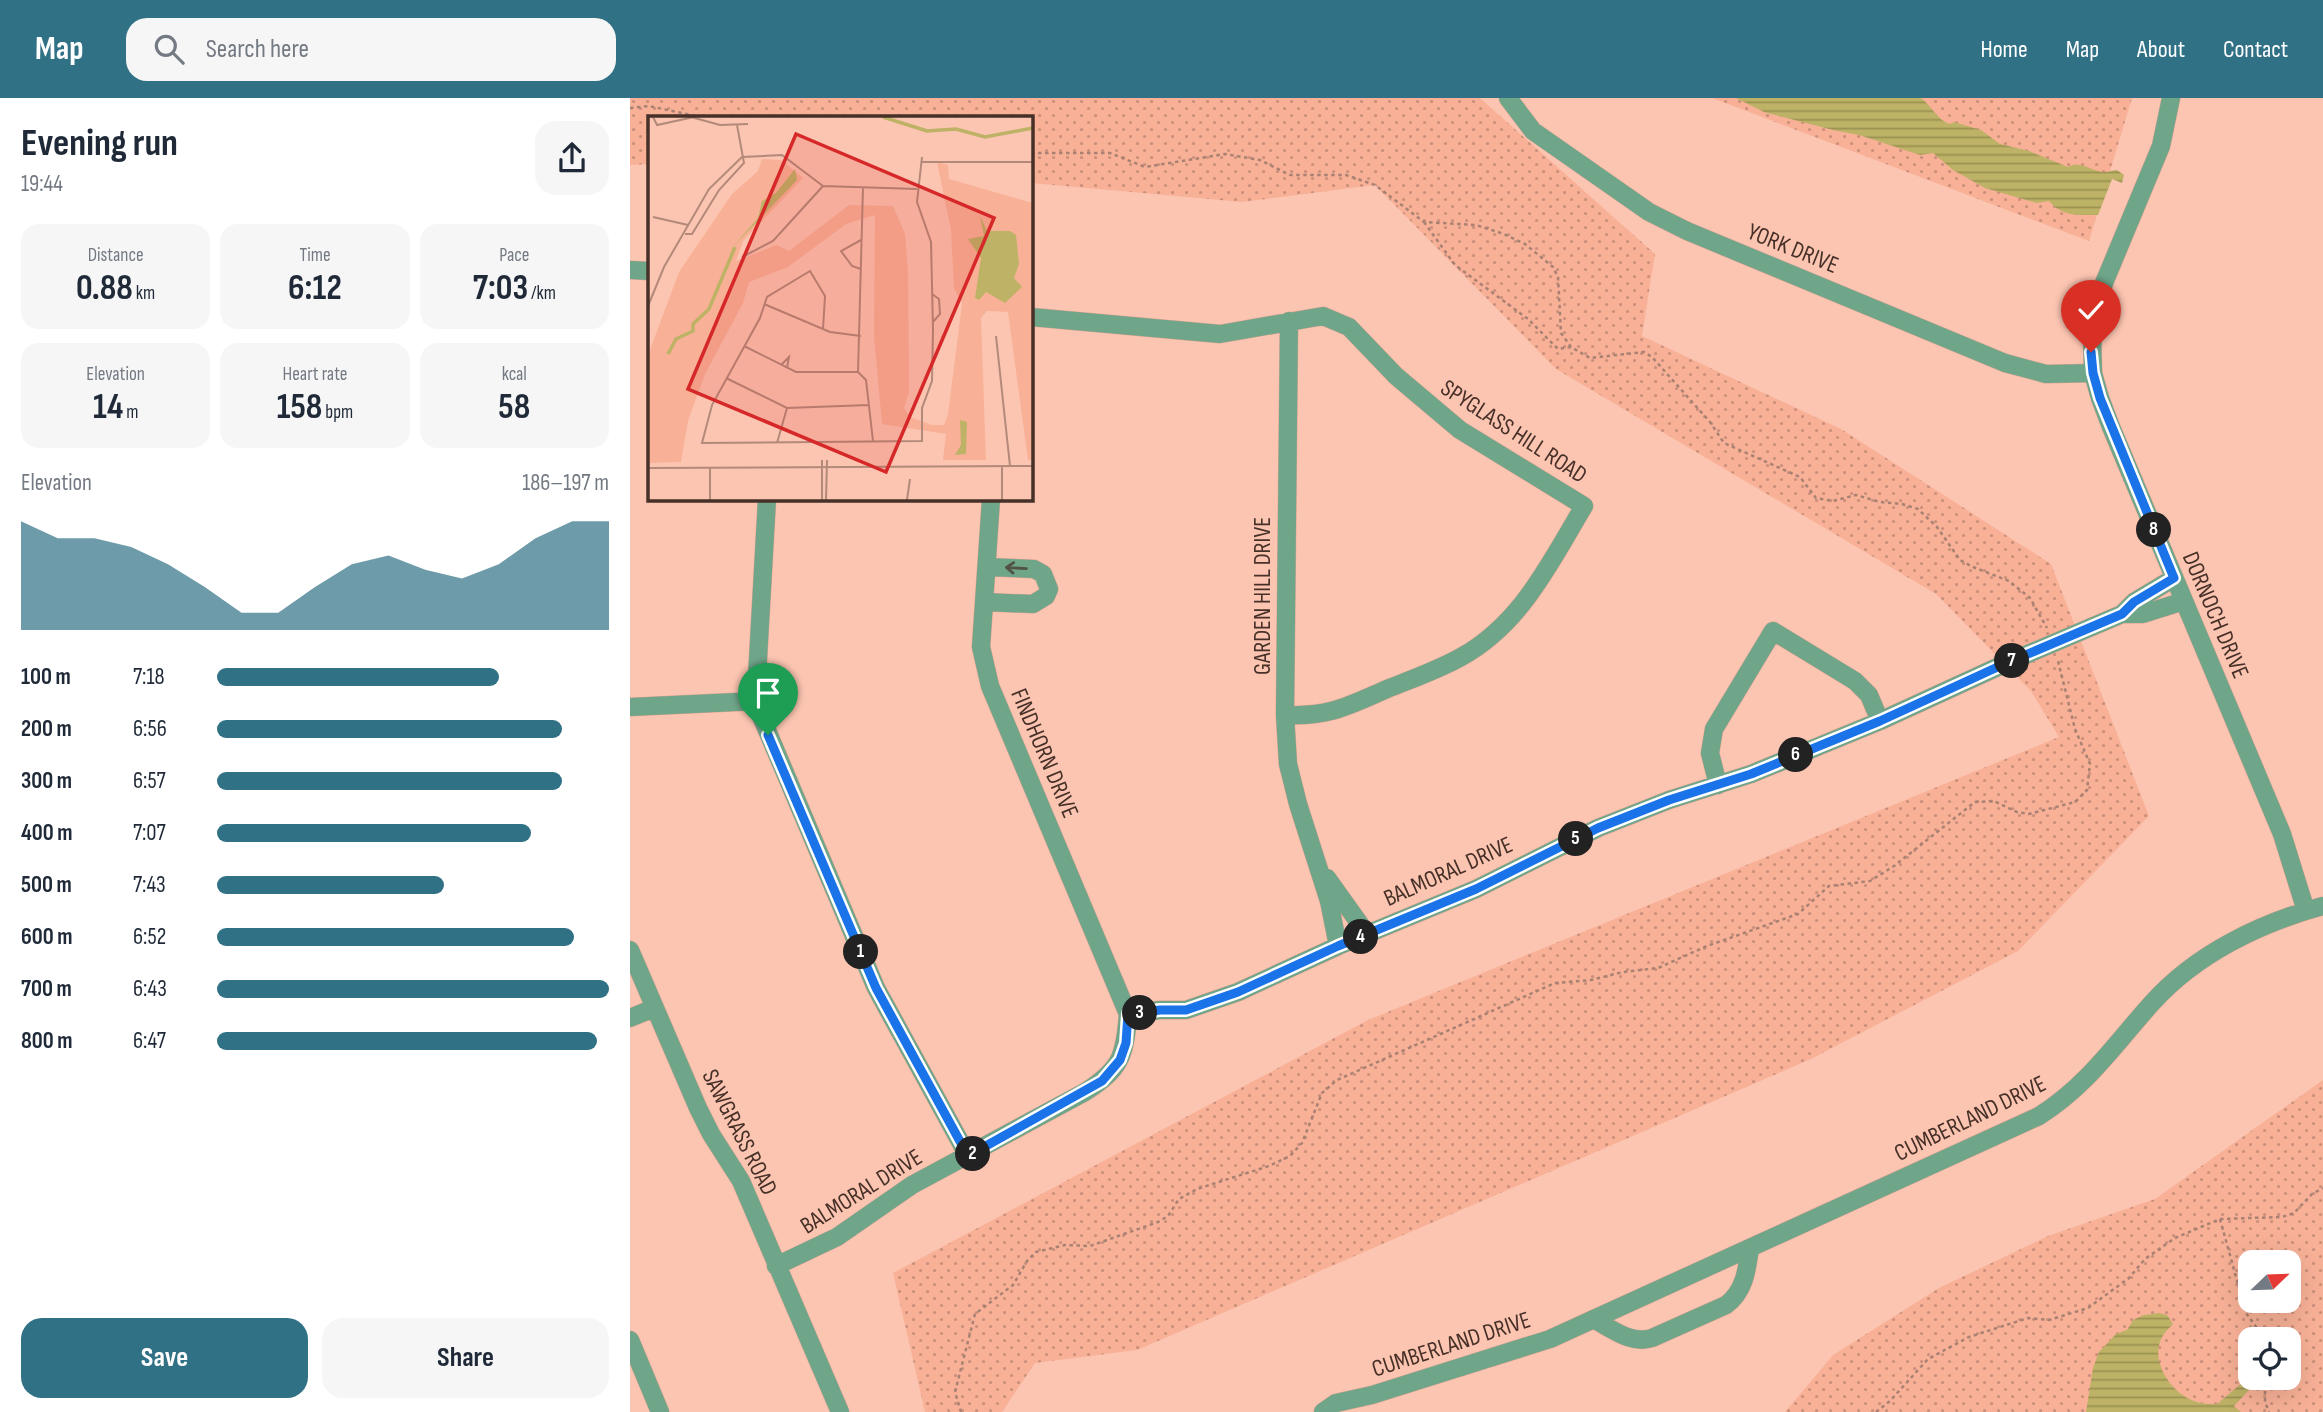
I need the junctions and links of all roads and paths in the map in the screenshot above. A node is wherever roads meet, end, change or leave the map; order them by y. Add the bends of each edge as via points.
1 (1508, 98) edge
2 (2171, 98) edge
3 (630, 108) edge
4 (695, 116) edge
5 (1032, 153) edge
6 (1423, 222) junction
7 (630, 270) edge
8 (648, 271) edge
9 (1032, 317) edge
10 (1289, 321) junction
11 (1571, 347) junction
12 (2093, 373) junction
13 (767, 500) edge
14 (991, 500) edge
15 (987, 567) junction
16 (2174, 578) junction
17 (2184, 601) junction
18 (984, 602) junction
19 (2122, 614) junction
20 (2054, 642) junction
21 (757, 701) junction
22 (630, 707) edge
23 (1285, 715) junction
24 (1880, 721) junction
25 (1718, 785) junction
26 (1319, 867) junction
27 (2314, 908) edge
28 (1367, 934) junction
29 (1338, 946) junction
30 (630, 950) edge
31 (636, 983) edge
32 (654, 1007) junction
33 (1128, 1014) junction
34 (630, 1018) edge
35 (968, 1156) junction
36 (2323, 1188) edge
37 (2220, 1219) junction
38 (1750, 1248) junction
39 (776, 1266) junction
40 (1593, 1319) junction
41 (2256, 1327) edge
42 (630, 1340) edge
43 (2265, 1390) edge
44 (660, 1412) edge
45 (839, 1412) edge
46 (961, 1412) edge
47 (1323, 1412) edge
48 (1876, 1412) edge
49 (2269, 1412) edge

1 - 12 street, YORK DRIVE via 1533,131 1649,212 1677,226 2005,363 2046,374
2 - 12 street, DORNOCH DRIVE via 2161,146 2096,309
3 - 4 path via 649,106
5 - 6 path via 1110,153 1145,167 1225,154 1260,160 1290,175 1346,175 1375,185
6 - 11 path via 1455,265 1528,319 1558,349
6 - 11 path via 1476,225 1504,234 1553,267 1558,277 1561,333
7 - 8 street
9 - 10 street, SPYGLASS HILL ROAD via 1220,334
10 - 23 street, GARDEN HILL DRIVE
10 - 23 street, SPYGLASS HILL ROAD via 1323,316 1349,327 1396,376 1460,430 1584,506 1525,601 1481,645 1439,668 1331,713
11 - 20 path via 1590,358 1644,352 1724,443 1800,477 1816,498 1833,501 1856,495 1918,509 1961,560 2009,581 2031,598
12 - 16 street, DORNOCH DRIVE
13 - 21 street
14 - 15 street, FINDHORN DRIVE
15 - 18 street, FINDHORN DRIVE
18 -> 15 street via 1033,604 1049,589 1043,574 1034,569
16 - 17 street, DORNOCH DRIVE
16 - 19 street, BALMORAL DRIVE
17 - 19 street, BALMORAL DRIVE via 2143,614
17 - 27 street, DORNOCH DRIVE
18 - 33 street, FINDHORN DRIVE via 981,647 990,686
19 - 20 street, BALMORAL DRIVE
20 - 24 street, BALMORAL DRIVE
20 - 46 path via 2075,729 2090,764 2087,790 2075,802 2029,814 1994,801 1975,802 1870,881 1829,886 1798,914 1658,968 1555,983 1337,1080 1322,1093 1303,1143 1290,1156 1197,1189 1179,1199 1158,1222 1090,1246 1065,1245 1036,1252 1013,1285 975,1314 955,1392
21 - 22 street
21 - 35 street via 876,988
23 - 26 street, GARDEN HILL DRIVE via 1288,764
24 - 25 street, BALMORAL DRIVE
24 - 25 street via 1869,695 1855,681 1773,631 1714,729 1710,753
25 - 28 street, BALMORAL DRIVE via 1609,824 1476,889
26 - 28 street, GARDEN HILL DRIVE
26 - 29 street, GARDEN HILL DRIVE
27 - 38 street, CUMBERLAND DRIVE via 2198,962 2153,1002 2088,1078 2039,1116
28 - 29 street, BALMORAL DRIVE
29 - 33 street, BALMORAL DRIVE via 1211,1003 1186,1010
30 - 31 street, SAWGRASS ROAD
31 - 32 street, SAWGRASS ROAD
32 - 34 street
32 - 39 street, SAWGRASS ROAD via 706,1125 741,1181
33 - 35 street, BALMORAL DRIVE via 1120,1060 1102,1081
35 - 39 street, BALMORAL DRIVE via 912,1185 837,1237
36 - 37 path via 2294,1213 2282,1217
37 - 41 path via 2246,1313
37 - 48 path via 2175,1238 2088,1308 2049,1320 2028,1318 1969,1338 1928,1359
38 - 40 street, CUMBERLAND DRIVE
38 - 40 street via 1735,1299 1652,1338 1629,1338
39 - 45 street, SAWGRASS ROAD
40 - 47 street, CUMBERLAND DRIVE via 1550,1339 1336,1403
42 - 44 street
43 - 49 path

